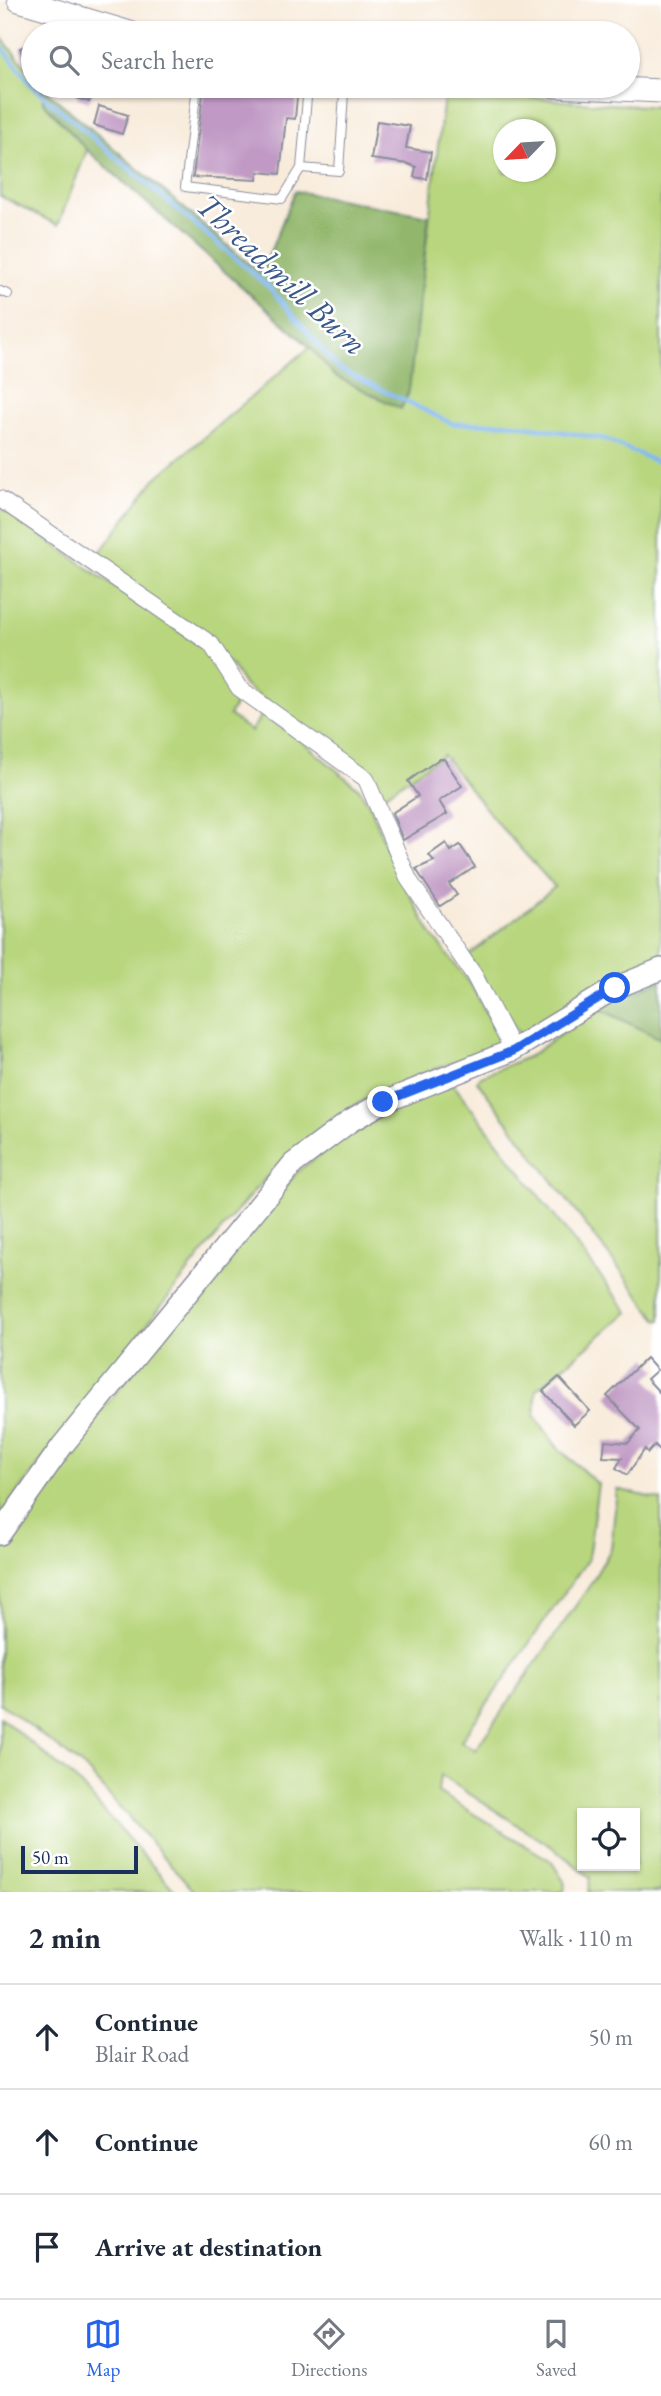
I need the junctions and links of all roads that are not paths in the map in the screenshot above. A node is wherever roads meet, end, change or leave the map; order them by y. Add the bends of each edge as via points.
1 (27, 1) edge
2 (91, 21) edge
3 (640, 89) edge
4 (661, 90) edge
5 (195, 98) edge
6 (307, 98) edge
7 (344, 98) edge
8 (301, 168) junction
9 (0, 499) edge
10 (661, 968) edge
11 (513, 1051) junction
12 (0, 1534) edge

1 - 2 main road
3 - 4 main road
5 - 8 lane via 184,187 282,199
6 - 8 lane
7 - 8 lane via 339,171
9 - 11 street via 211,644 239,688 366,779 409,880 474,975
10 - 11 street via 615,988
11 - 12 street via 383,1102 339,1128 293,1164 57,1454

